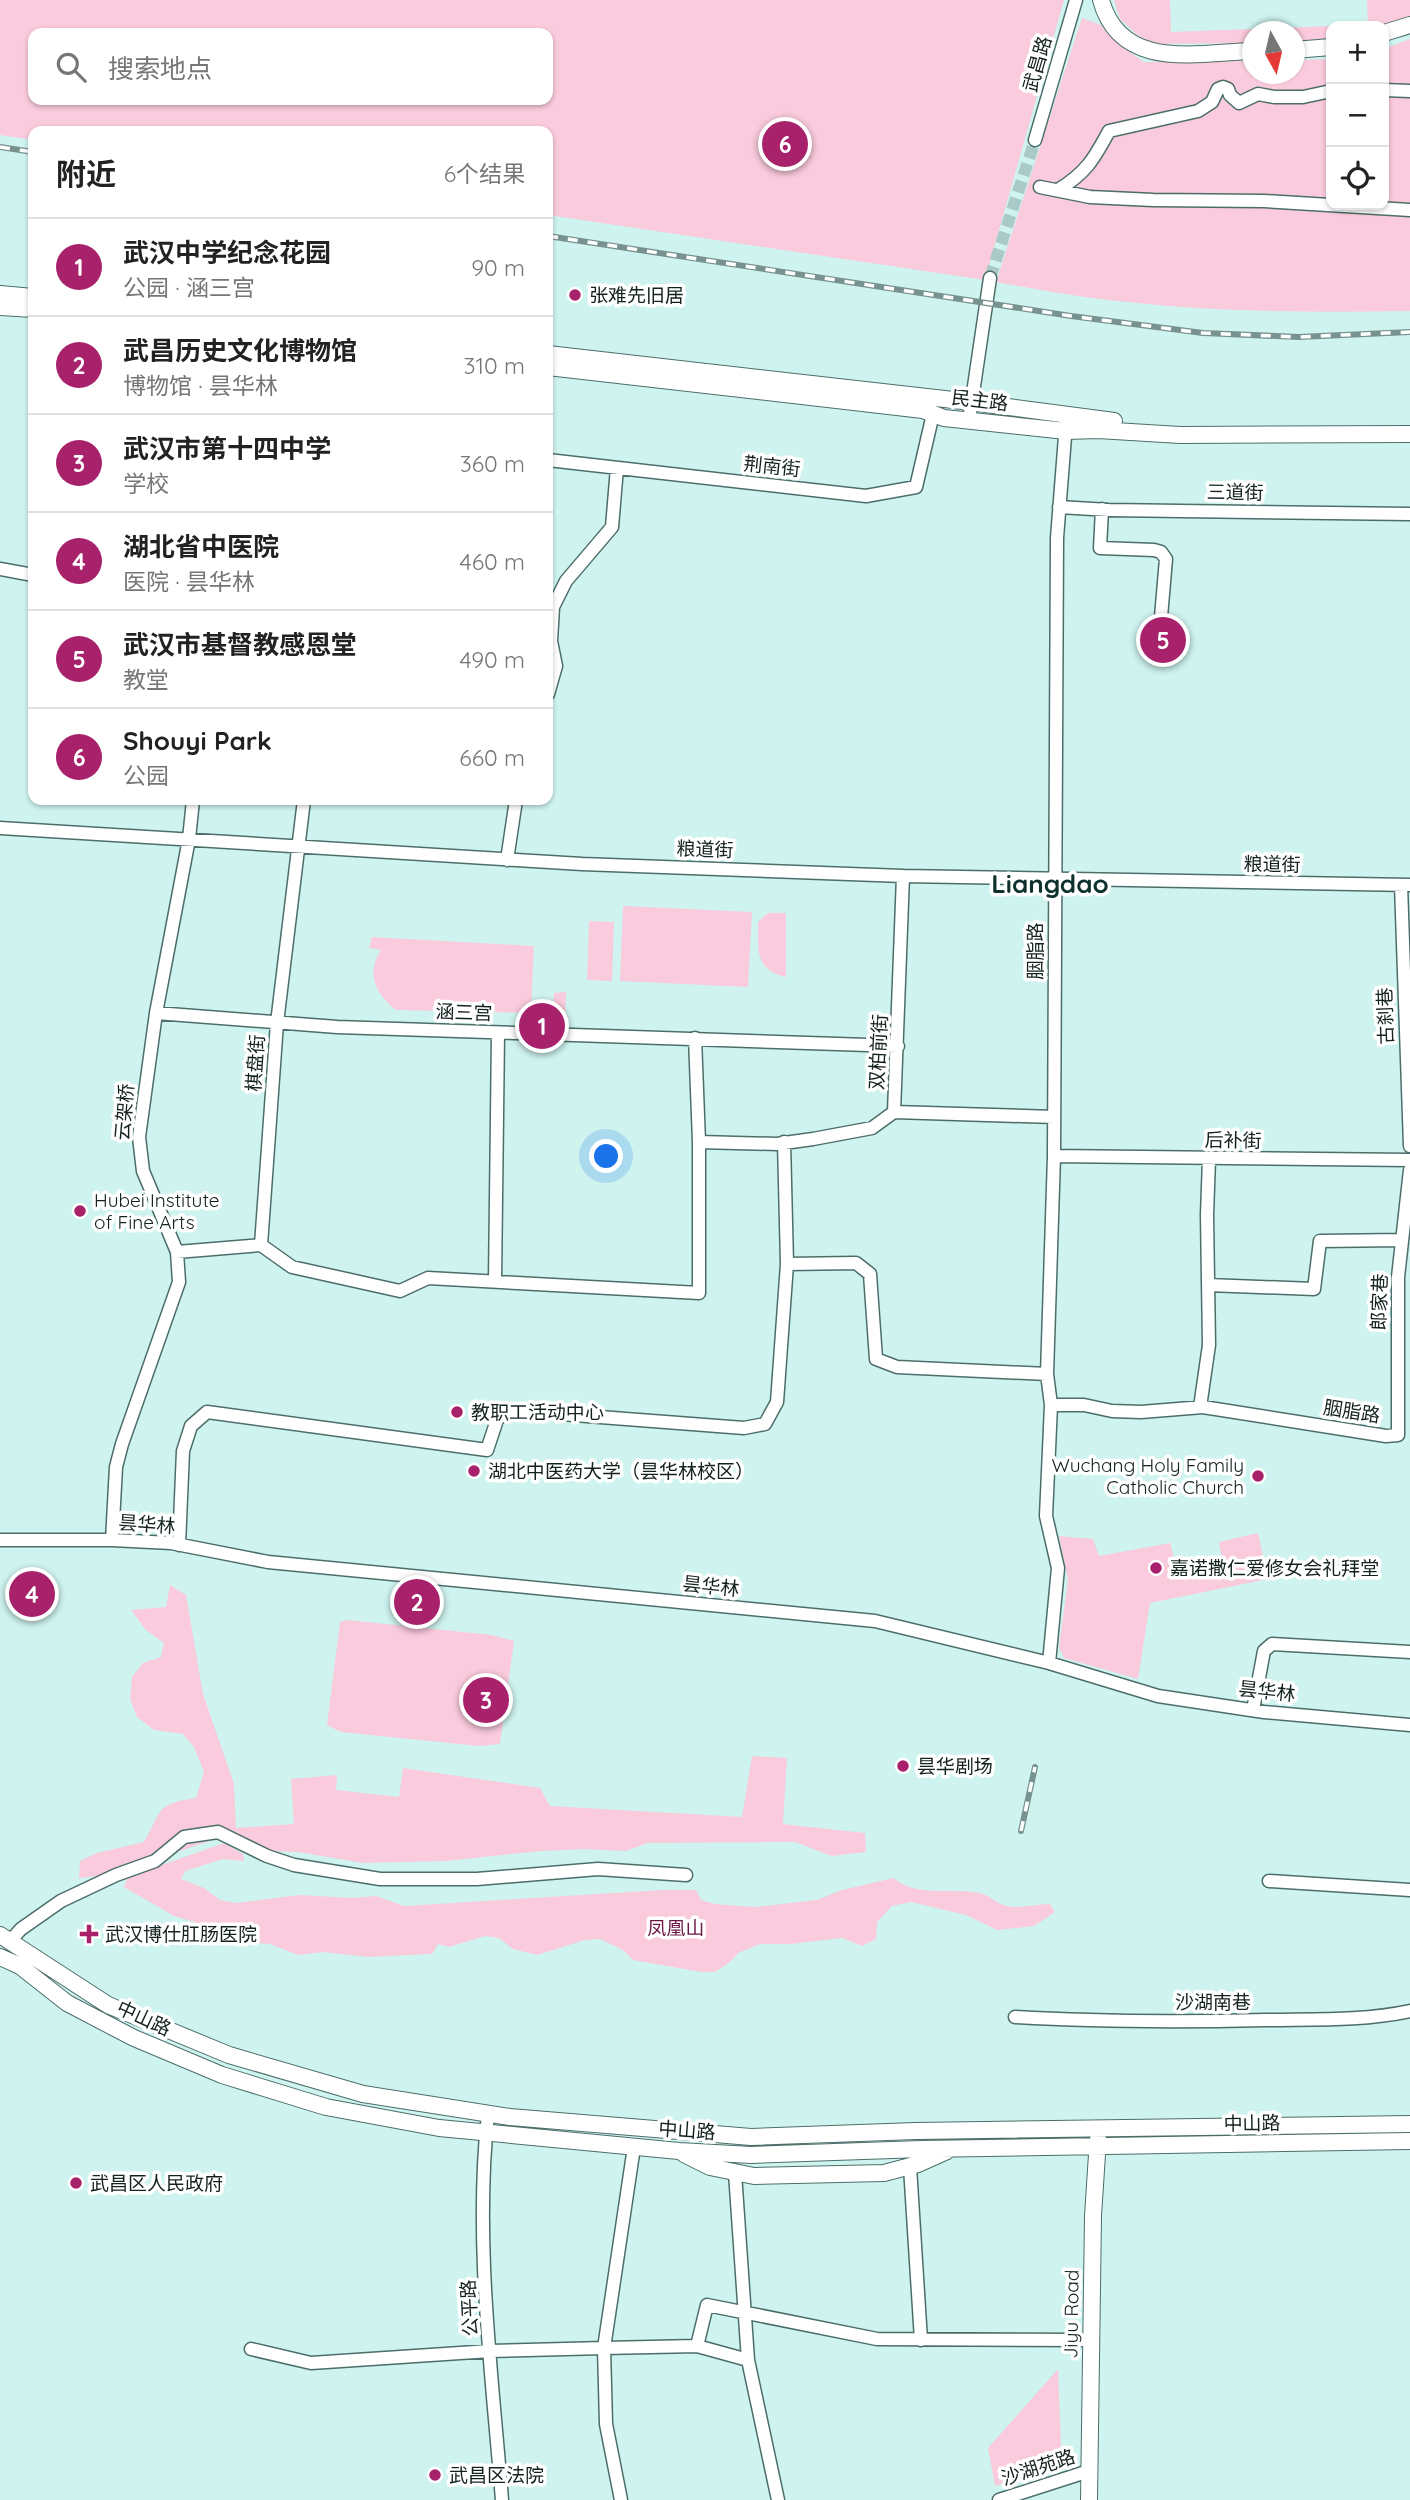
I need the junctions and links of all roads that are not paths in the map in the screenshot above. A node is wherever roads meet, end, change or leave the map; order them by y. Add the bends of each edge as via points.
1 (1076, 0) edge
2 (1101, 0) edge
3 (1410, 25) edge
4 (1389, 31) edge
5 (1326, 47) edge
6 (1305, 49) edge
7 (1242, 51) edge
8 (1389, 90) edge
9 (1410, 91) edge
10 (1326, 92) edge
11 (1035, 139) tunnel mouth
12 (1040, 187) dead end
13 (1058, 190) junction
14 (1410, 209) edge
15 (990, 278) tunnel mouth
16 (0, 295) edge
17 (28, 297) edge
18 (0, 307) edge
19 (28, 309) edge
20 (553, 355) edge
21 (553, 368) edge
22 (971, 401) junction
23 (933, 414) junction
24 (1067, 414) junction
25 (969, 420) junction
26 (1410, 423) edge
27 (1066, 431) junction
28 (1410, 434) edge
29 (553, 461) edge
30 (618, 468) junction
31 (1059, 507) junction
32 (1102, 509) junction
33 (1410, 514) edge
34 (0, 569) edge
35 (28, 574) edge
36 (553, 607) edge
37 (1161, 617) dead end
38 (553, 651) edge
39 (553, 676) edge
40 (192, 805) edge
41 (303, 805) edge
42 (515, 805) edge
43 (0, 828) edge
44 (189, 839) junction
45 (297, 846) junction
46 (507, 860) junction
47 (903, 876) junction
48 (1054, 879) junction
49 (1406, 885) edge
50 (156, 1013) junction
51 (277, 1023) junction
52 (498, 1033) junction
53 (695, 1038) junction
54 (898, 1046) junction
55 (894, 1112) junction
56 (1054, 1117) junction
57 (699, 1142) junction
58 (784, 1142) junction
59 (1410, 1146) edge
60 (1054, 1156) junction
61 (1209, 1158) junction
62 (1410, 1160) edge
63 (1410, 1170) edge
64 (1402, 1240) junction
65 (261, 1245) junction
66 (177, 1252) junction
67 (787, 1264) junction
68 (495, 1282) junction
69 (1208, 1285) junction
70 (1047, 1374) junction
71 (1051, 1405) junction
72 (1200, 1407) junction
73 (1398, 1435) joint
74 (0, 1540) edge
75 (111, 1540) junction
76 (179, 1545) junction
77 (1410, 1652) edge
78 (1049, 1663) junction
79 (1254, 1710) junction
80 (1410, 1725) edge
81 (686, 1875) dead end
82 (1269, 1881) dead end
83 (1410, 1890) edge
84 (3, 1936) edge
85 (0, 1957) edge
86 (1410, 2011) edge
87 (1015, 2017) dead end
88 (488, 2114) junction
89 (1410, 2124) edge
90 (1092, 2129) junction
91 (486, 2133) junction
92 (1410, 2141) edge
93 (1093, 2146) junction
94 (634, 2147) junction
95 (950, 2148) junction
96 (678, 2151) junction
97 (910, 2167) junction
98 (735, 2173) junction
99 (745, 2313) junction
100 (921, 2340) junction
101 (1086, 2340) junction
102 (697, 2346) junction
103 (251, 2348) dead end
104 (604, 2348) junction
105 (490, 2351) junction
106 (748, 2360) junction
107 (1084, 2473) junction
108 (502, 2500) edge
109 (621, 2500) edge
110 (778, 2500) edge
111 (999, 2500) edge
112 (1078, 2500) edge
113 (1088, 2500) edge

1 - 11 street, 武昌路
2 - 7 main road via 1117,33 1140,49
3 - 4 main road
5 - 6 main road
8 - 9 street
10 - 13 street via 1303,97 1258,94 1239,103 1223,87 1198,111 1109,131 1084,173
12 - 13 street
13 - 14 street via 1090,197
15 - 22 street
16 - 17 main road
18 - 19 main road
20 - 22 main road, 民主路
21 - 23 main road, 民主路
22 - 24 main road, 民主路
22 - 25 street
23 - 25 main road, 民主路
23 - 30 street, 荆南街 via 916,487 866,496
24 - 26 main road, 民主路 via 1180,425
24 - 27 street, 胭脂路
25 - 27 main road, 民主路
27 - 28 main road, 民主路
27 - 31 street, 胭脂路
29 - 30 street, 荆南街
30 - 36 street via 612,527 566,581
31 - 32 street, 三道街
31 - 48 street, 胭脂路
32 - 33 street, 三道街
32 - 37 street via 1100,548 1154,550 1166,559
34 - 35 street
38 - 39 street
40 - 44 street, 云架桥
41 - 45 street, 棋盘街
42 - 46 street
43 - 44 street, 粮道街
44 - 45 street, 粮道街
44 - 50 street, 云架桥
45 - 46 street, 粮道街
45 - 51 street, 棋盘街
46 - 47 street, 粮道街
47 - 48 street, 粮道街
47 - 54 street, 双柏前街
48 - 49 street, 粮道街
48 - 56 street, 胭脂路
49 - 59 street, 古刹巷
50 - 51 street, 涵三宫
50 - 66 street, 云架桥 via 139,1137 142,1171
51 - 52 street, 涵三宫
51 - 65 street, 棋盘街
52 - 53 street, 涵三宫
52 - 68 street
53 - 54 street, 涵三宫
53 - 57 street
54 - 55 street, 双柏前街
55 - 56 street, 双柏前街
55 - 58 street via 872,1128
56 - 60 street, 胭脂路
57 - 58 street
57 - 68 street via 699,1293
58 - 67 street
60 - 61 street, 后补街
60 - 70 street, 胭脂路
61 - 62 street, 后补街
61 - 69 street
63 - 64 street, 郎家巷
64 - 69 street via 1320,1241 1314,1289
64 - 73 street, 郎家巷
65 - 66 street
65 - 68 street via 292,1267 400,1291 428,1278
66 - 75 street, 云架桥 via 179,1282 116,1467
67 - 70 street via 856,1263 870,1274 876,1359 897,1367
67 - 76 street via 777,1402 765,1424 744,1428 507,1410 497,1420 487,1450 207,1412 191,1426 183,1451
69 - 72 street via 1209,1345
70 - 71 street, 胭脂路
71 - 72 street, 胭脂路 via 1142,1412
71 - 78 street, 胭脂路 via 1046,1516 1058,1568
72 - 73 street, 胭脂路
74 - 75 street, 昙华林
75 - 76 street, 昙华林
76 - 78 street, 昙华林 via 268,1562 875,1621
77 - 79 street via 1272,1644 1264,1651
78 - 79 street, 昙华林 via 1158,1696
79 - 80 street, 昙华林
81 - 84 street via 598,1869 477,1879 380,1879 294,1866 218,1832 184,1837 155,1861 61,1901
82 - 83 street
84 - 88 main road, 中山路 via 108,2005 229,2056 363,2094
85 - 91 main road, 中山路 via 20,1966 67,2003 134,2038 222,2075 326,2107
86 - 87 street, 沙湖南巷 via 1350,2019 1239,2021
88 - 90 main road, 中山路 via 751,2137
88 - 91 street, 公平路
89 - 90 main road, 中山路
90 - 93 main road, Jiyu Road
91 - 94 main road, 中山路
91 - 105 street, 公平路 via 482,2194
92 - 93 main road, 中山路
93 - 95 main road, 中山路
93 - 101 main road, Jiyu Road via 1082,2216
94 - 96 main road, 中山路
94 - 104 street
95 - 96 main road, 中山路 via 751,2155
95 - 97 main road
96 - 98 main road
97 - 98 main road via 884,2174
97 - 100 street
98 - 99 street
99 - 100 street via 877,2339
99 - 102 street via 707,2305
99 - 106 street
100 - 101 street
101 - 107 main road, Jiyu Road
102 - 104 street
102 - 106 street
103 - 105 street via 311,2363
104 - 105 street
104 - 109 street via 606,2424
105 - 108 street, 公平路
106 - 110 street
107 - 111 street, 沙湖苑路
107 - 112 main road, Jiyu Road
107 - 113 main road, Jiyu Road

